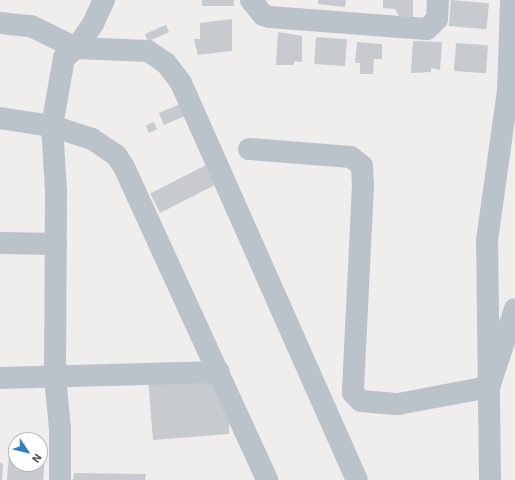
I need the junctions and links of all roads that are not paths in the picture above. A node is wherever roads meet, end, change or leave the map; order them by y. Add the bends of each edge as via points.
1 (104, 0) edge
2 (251, 0) edge
3 (438, 0) edge
4 (511, 0) edge
5 (0, 23) edge
6 (76, 48) junction
7 (511, 92) edge
8 (0, 118) edge
9 (52, 126) junction
10 (249, 149) dead end
11 (0, 243) edge
12 (56, 244) junction
13 (515, 309) edge
14 (219, 372) junction
15 (55, 377) junction
16 (0, 378) edge
17 (489, 386) junction
18 (60, 480) edge
19 (267, 480) edge
20 (357, 480) edge
21 (490, 480) edge

1 - 6 street via 93,24
2 - 3 street via 263,14 270,17 427,29 437,19
4 - 7 street
5 - 6 street via 31,26
6 - 9 street via 64,58
6 - 20 street via 148,51 166,64 181,83
7 - 17 street via 487,240
8 - 9 street
9 - 12 street
9 - 14 street via 92,139 116,155 124,167
10 - 17 street via 351,157 362,166 353,393 361,401 398,404
11 - 12 street
12 - 15 street
13 - 17 street
14 - 15 street
14 - 19 street
15 - 16 street
15 - 18 street via 60,429
17 - 21 street

